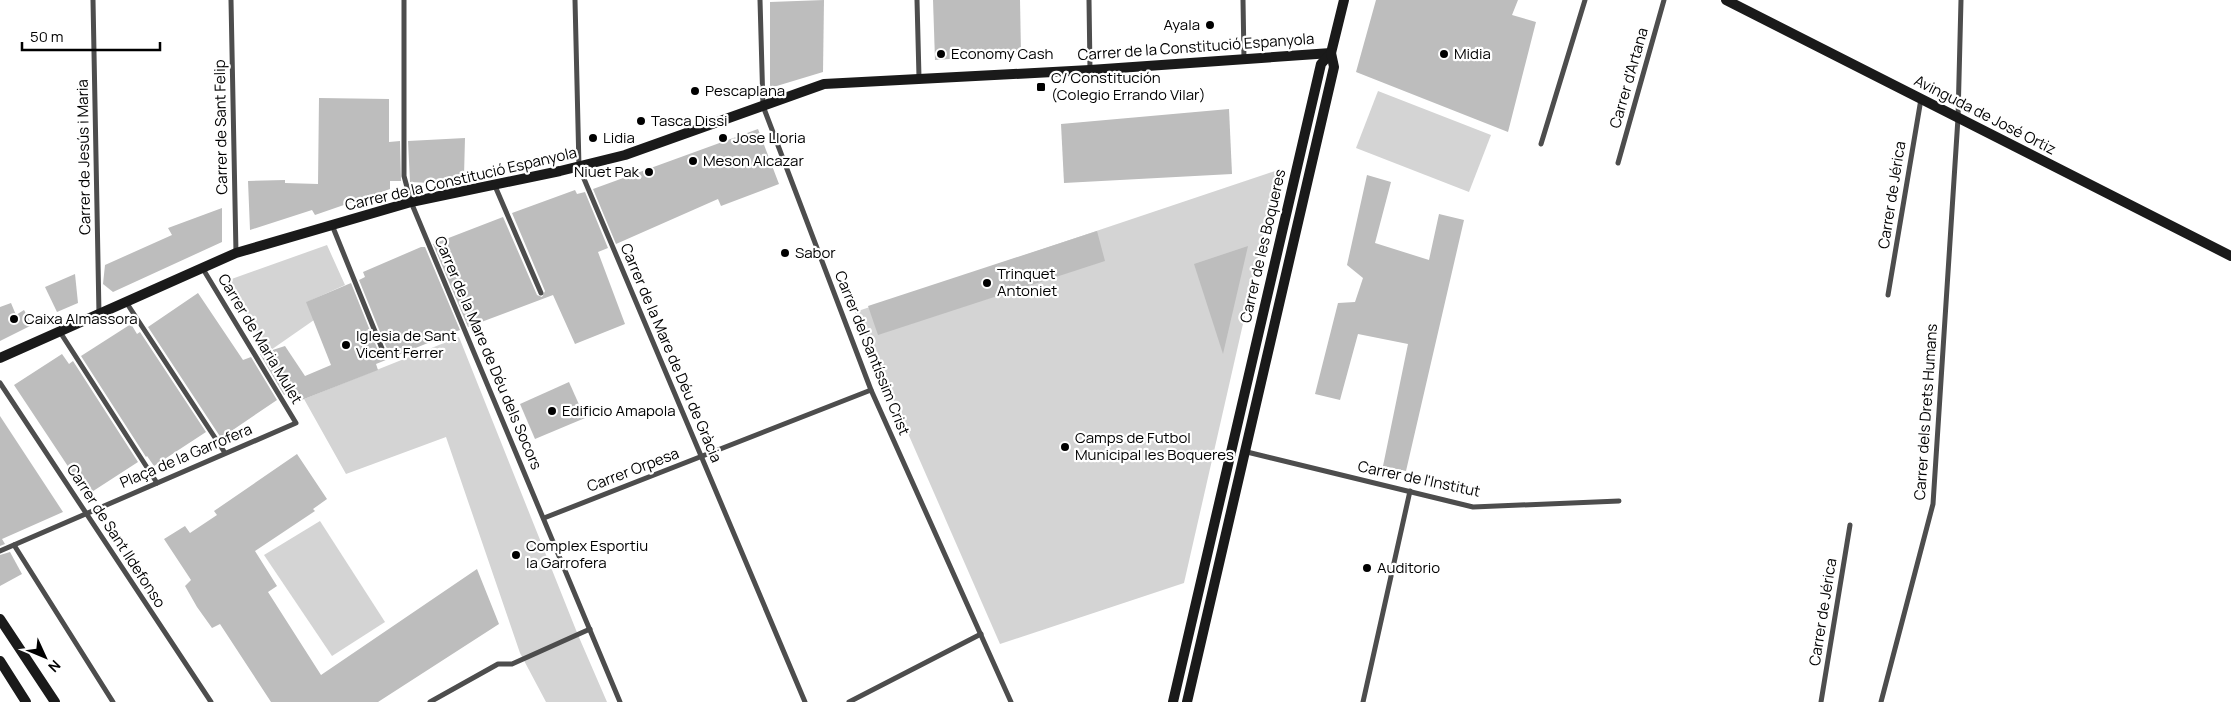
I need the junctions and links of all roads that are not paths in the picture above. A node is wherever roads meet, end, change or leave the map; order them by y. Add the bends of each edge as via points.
1 (93, 0) edge
2 (231, 0) edge
3 (404, 0) edge
4 (575, 0) edge
5 (760, 0) edge
6 (917, 0) edge
7 (1089, 0) edge
8 (1243, 0) edge
9 (1344, 0) edge
10 (1585, 0) edge
11 (1664, 0) edge
12 (1726, 0) edge
13 (1961, 0) edge
14 (1742, 4) edge
15 (1331, 53) junction
16 (1244, 59) junction
17 (1090, 70) junction
18 (919, 78) junction
19 (1921, 99) junction
20 (763, 106) junction
21 (1958, 118) junction
22 (1541, 144) dead end
23 (1618, 163) dead end
24 (579, 167) junction
25 (495, 186) junction
26 (411, 202) junction
27 (332, 225) junction
28 (236, 253) junction
29 (2231, 256) edge
30 (202, 269) junction
31 (541, 293) dead end
32 (1888, 295) dead end
33 (126, 302) junction
34 (99, 314) junction
35 (60, 332) junction
36 (385, 356) dead end
37 (0, 358) edge
38 (0, 384) edge
39 (872, 390) junction
40 (296, 423) joint
41 (1232, 448) junction
42 (1247, 452) junction
43 (225, 453) junction
44 (701, 457) junction
45 (157, 483) junction
46 (1410, 492) junction
47 (1618, 501) dead end
48 (86, 513) junction
49 (544, 518) junction
50 (1850, 525) dead end
51 (14, 545) junction
52 (0, 551) edge
53 (0, 619) edge
54 (590, 629) junction
55 (981, 634) junction
56 (0, 661) edge
57 (434, 701) edge
58 (26, 702) edge
59 (55, 702) edge
60 (113, 702) edge
61 (211, 702) edge
62 (620, 702) edge
63 (805, 702) edge
64 (849, 702) edge
65 (1011, 702) edge
66 (1173, 702) edge
67 (1187, 702) edge
68 (1363, 702) edge
69 (1821, 702) edge
70 (1881, 702) edge

1 - 34 street, Carrer de Jesús i Maria
2 - 28 street, Carrer de Sant Felip
3 - 26 street, Carrer de la Mare de Déu dels Socors via 404,176
4 - 24 street, Carrer de la Mare de Déu de Gràcia
5 - 20 street, Carrer del Santíssim Crist
6 - 18 street
7 - 17 street
8 - 16 street
9 - 15 street, Carrer de les Boqueres
10 - 22 street
11 - 23 street, Carrer d'Artana
12 - 14 street, Avinguda de José Ortiz
13 - 21 street, Carrer dels Drets Humans
14 - 19 street, Avinguda de José Ortiz
15 - 16 street, Carrer de la Constitució Espanyola
15 - 41 street, Carrer de les Boqueres via 1321,64
15 - 42 street, Carrer de les Boqueres via 1334,67
16 - 17 street, Carrer de la Constitució Espanyola
17 - 18 street, Carrer de la Constitució Espanyola
18 - 20 street, Carrer de la Constitució Espanyola via 824,84
19 - 21 street, Avinguda de José Ortiz
19 - 32 street, Carrer de Jérica
20 - 24 street, Carrer de la Constitució Espanyola via 625,155
20 - 39 street, Carrer del Santíssim Crist
21 - 29 street, Avinguda de José Ortiz
21 - 70 street, Carrer dels Drets Humans via 1933,504
24 - 25 street, Carrer de la Constitució Espanyola
24 - 44 street, Carrer de la Mare de Déu de Gràcia
25 - 26 street, Carrer de la Constitució Espanyola
25 - 31 street
26 - 27 street, Carrer de la Constitució Espanyola
26 - 49 street, Carrer de la Mare de Déu dels Socors
27 - 28 street, Carrer de la Constitució Espanyola
27 - 36 street
28 - 30 street, Carrer de la Constitució Espanyola
30 - 33 street, Carrer de la Constitució Espanyola
30 - 40 street, Carrer de Maria Mulet
33 - 34 street, Carrer de la Constitució Espanyola
33 - 43 street
34 - 35 street, Carrer de la Constitució Espanyola
35 - 37 street, Carrer de la Constitució Espanyola
35 - 45 street
38 - 48 street, Carrer de Sant Ildefonso
39 - 44 street, Carrer Orpesa
39 - 55 street, Carrer del Santíssim Crist
40 - 43 street, Plaça de la Garrofera
41 - 42 street
41 - 66 street, Carrer de les Boqueres
42 - 46 street, Carrer de l'Institut
42 - 67 street, Carrer de les Boqueres
43 - 45 street, Plaça de la Garrofera
44 - 49 street, Carrer Orpesa
44 - 63 street, Carrer de la Mare de Déu de Gràcia
45 - 48 street, Plaça de la Garrofera
46 - 47 street, Carrer de l'Institut via 1473,507
46 - 68 street
48 - 51 street, Plaça de la Garrofera
48 - 61 street, Carrer de Sant Ildefonso
49 - 54 street, Carrer de la Mare de Déu dels Socors
50 - 69 street, Carrer de Jérica
51 - 52 street, Plaça de la Garrofera
51 - 60 street
53 - 59 street
54 - 57 street via 512,664 498,664
54 - 62 street, Carrer de la Mare de Déu dels Socors
55 - 64 street
55 - 65 street, Carrer del Santíssim Crist
56 - 58 street

